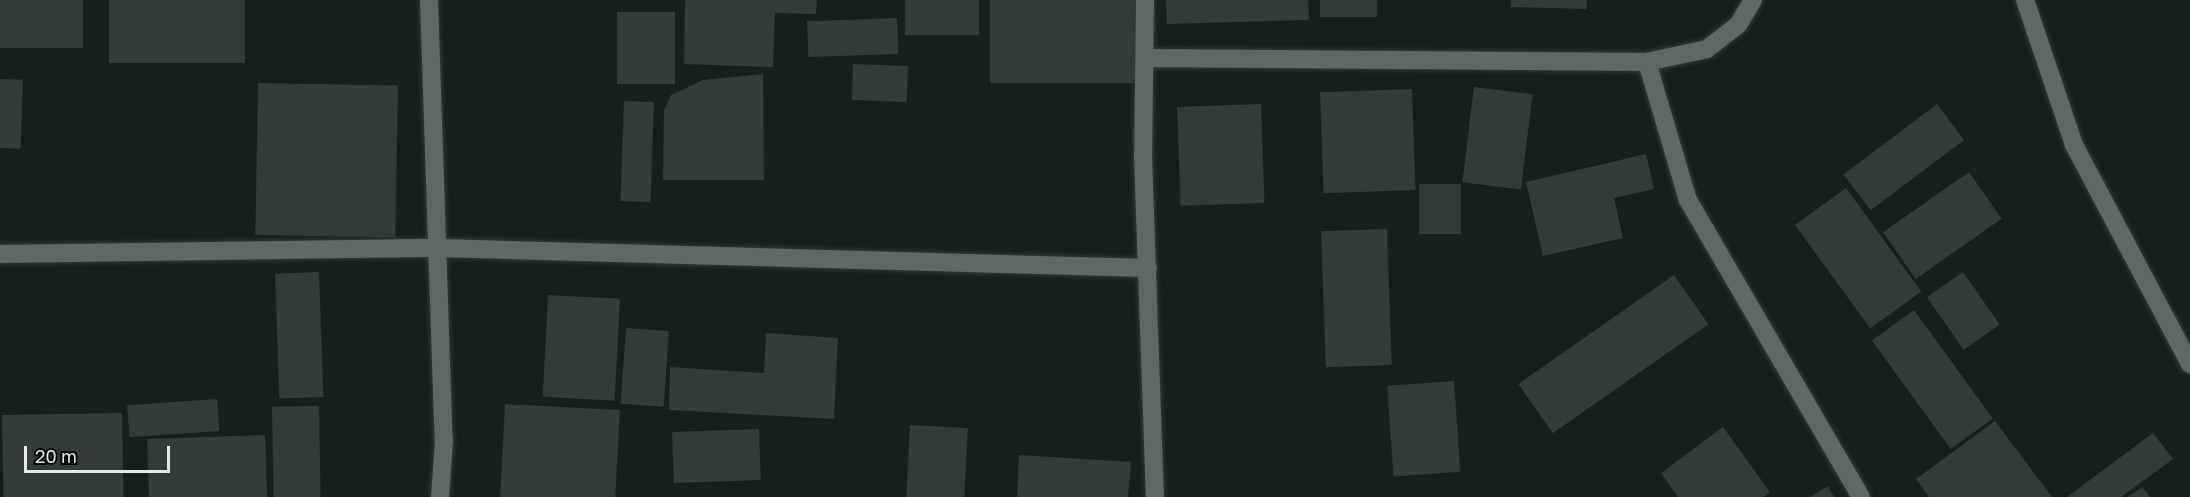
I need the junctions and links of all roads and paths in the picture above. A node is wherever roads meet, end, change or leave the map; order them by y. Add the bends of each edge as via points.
1 (429, 0) edge
2 (1145, 0) edge
3 (1753, 0) edge
4 (2025, 0) edge
5 (1147, 58) junction
6 (1647, 62) junction
7 (439, 248) junction
8 (0, 254) edge
9 (1148, 268) junction
10 (2190, 364) edge
11 (440, 497) edge
12 (1155, 497) edge
13 (1861, 497) edge

1 - 7 street via 430,107
2 - 5 street
3 - 6 street via 1738,25 1707,49
4 - 10 street via 2074,145
5 - 6 street
5 - 9 street via 1143,156
6 - 13 street via 1688,200
7 - 8 street
7 - 9 street
7 - 11 street via 444,441
9 - 12 street

